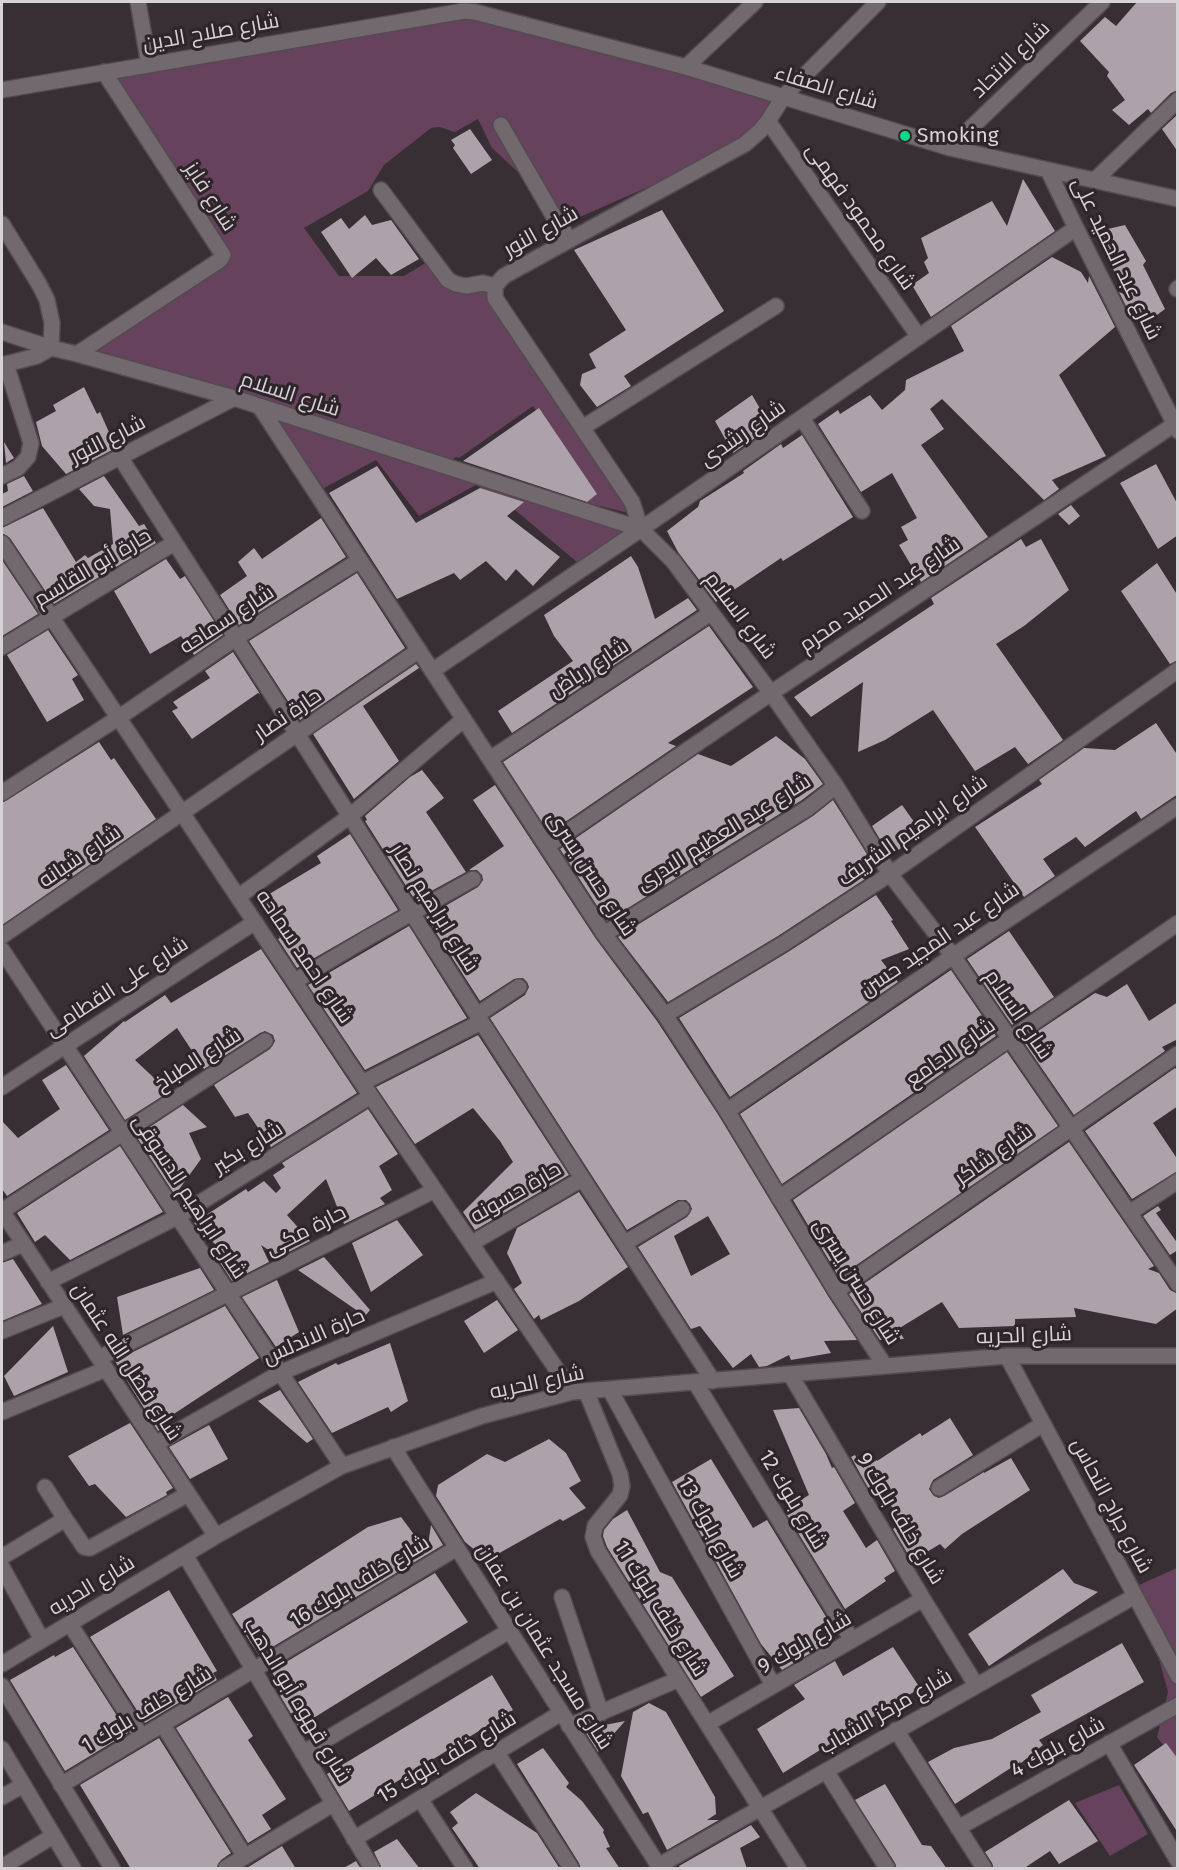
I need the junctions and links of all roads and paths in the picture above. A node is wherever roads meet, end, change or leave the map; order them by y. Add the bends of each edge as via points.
1 (138, 2) edge
2 (755, 2) edge
3 (878, 2) edge
4 (1102, 2) edge
5 (470, 6) edge
6 (149, 64) junction
7 (686, 67) junction
8 (104, 72) junction
9 (2, 90) edge
10 (784, 96) junction
11 (1178, 100) edge
12 (768, 121) junction
13 (501, 125) dead end
14 (950, 148) junction
15 (1048, 170) junction
16 (1095, 180) junction
17 (381, 190) dead end
18 (1178, 199) edge
19 (2, 224) edge
20 (1076, 228) junction
21 (570, 240) junction
22 (495, 286) junction
23 (776, 306) dead end
24 (2, 332) edge
25 (919, 337) junction
26 (51, 348) junction
27 (77, 354) junction
28 (4, 364) edge
29 (234, 398) junction
30 (260, 407) junction
31 (802, 418) junction
32 (1176, 426) edge
33 (582, 428) junction
34 (120, 457) junction
35 (2, 476) edge
36 (862, 511) dead end
37 (2, 518) edge
38 (641, 530) junction
39 (2, 543) edge
40 (174, 543) junction
41 (360, 560) junction
42 (711, 613) junction
43 (50, 618) junction
44 (236, 638) junction
45 (2, 647) edge
46 (418, 651) junction
47 (1178, 670) edge
48 (432, 671) junction
49 (771, 693) junction
50 (118, 718) junction
51 (464, 719) junction
52 (297, 734) junction
53 (490, 759) junction
54 (836, 786) junction
55 (2, 793) edge
56 (1178, 806) edge
57 (182, 813) junction
58 (350, 816) junction
59 (547, 846) junction
60 (890, 873) junction
61 (474, 879) dead end
62 (238, 897) junction
63 (412, 914) junction
64 (255, 922) junction
65 (1178, 923) edge
66 (604, 934) junction
67 (2, 936) edge
68 (2, 950) edge
69 (953, 956) junction
70 (295, 981) junction
71 (519, 987) dead end
72 (665, 1015) junction
73 (479, 1019) junction
74 (1009, 1039) junction
75 (265, 1041) dead end
76 (64, 1045) junction
77 (1178, 1054) edge
78 (362, 1083) junction
79 (2, 1087) edge
80 (371, 1096) junction
81 (727, 1112) junction
82 (1070, 1127) junction
83 (122, 1133) junction
84 (582, 1179) junction
85 (1178, 1181) edge
86 (435, 1190) junction
87 (779, 1198) junction
88 (682, 1209) dead end
89 (2, 1211) edge
90 (1129, 1213) junction
91 (177, 1217) junction
92 (472, 1243) junction
93 (625, 1243) junction
94 (23, 1244) junction
95 (2, 1253) edge
96 (497, 1281) junction
97 (48, 1282) junction
98 (1178, 1284) edge
99 (836, 1292) junction
100 (228, 1294) junction
101 (64, 1306) junction
102 (2, 1331) edge
103 (1007, 1356) junction
104 (1178, 1356) edge
105 (102, 1364) junction
106 (885, 1366) junction
107 (280, 1372) junction
108 (790, 1374) junction
109 (713, 1381) junction
110 (695, 1382) junction
111 (610, 1390) junction
112 (579, 1392) junction
113 (2, 1412) edge
114 (1043, 1424) junction
115 (155, 1444) junction
116 (393, 1447) junction
117 (342, 1466) junction
118 (45, 1487) dead end
119 (939, 1488) dead end
120 (188, 1494) junction
121 (67, 1522) junction
122 (216, 1536) junction
123 (457, 1548) junction
124 (185, 1555) junction
125 (2, 1557) edge
126 (2, 1567) edge
127 (1134, 1596) junction
128 (562, 1597) dead end
129 (923, 1599) junction
130 (70, 1623) junction
131 (508, 1631) junction
132 (42, 1640) junction
133 (852, 1640) junction
134 (2, 1664) edge
135 (255, 1671) junction
136 (1178, 1676) edge
137 (679, 1680) junction
138 (773, 1685) junction
139 (976, 1685) junction
140 (2, 1686) edge
141 (1178, 1705) edge
142 (561, 1713) junction
143 (601, 1713) junction
144 (707, 1724) junction
145 (163, 1725) junction
146 (569, 1726) junction
147 (896, 1730) junction
148 (142, 1737) junction
149 (1109, 1743) junction
150 (2, 1749) edge
151 (303, 1753) junction
152 (496, 1753) junction
153 (826, 1771) junction
154 (23, 1785) junction
155 (62, 1785) junction
156 (2, 1797) edge
157 (420, 1799) junction
158 (333, 1804) junction
159 (760, 1808) junction
160 (958, 1828) junction
161 (53, 1836) junction
162 (354, 1839) junction
163 (245, 1857) junction
164 (1178, 1861) edge
165 (2, 1867) edge
166 (659, 1867) edge
167 (73, 1869) edge
168 (112, 1869) edge
169 (226, 1869) edge
170 (372, 1869) edge
171 (465, 1869) edge
172 (571, 1869) edge
173 (798, 1869) edge
174 (887, 1869) edge
175 (984, 1869) edge

1 - 6 street
2 - 7 street
3 - 10 street, شارع النور
4 - 14 street, شارع الاتحاد
5 - 6 street, شارع صلاح الدين
5 - 7 street, شارع الصفاء
6 - 8 street, شارع صلاح الدين
7 - 10 street, شارع الصفاء
8 - 9 street, شارع صلاح الدين
8 - 27 street, شارع فايز via 223,255
10 - 12 street, شارع النور
10 - 14 street, شارع الصفاء
11 - 16 street
12 - 21 street, شارع النور via 745,144
12 - 25 street, شارع محمود فهمى
13 - 21 street
14 - 15 street, شارع الصفاء
15 - 16 street, شارع الصفاء
15 - 20 street, شارع عبد الحميد على
16 - 18 street, شارع الصفاء
17 - 22 street via 448,280
19 - 26 street via 47,300 52,323
20 - 25 street, شارع رشدى
20 - 32 street, شارع عبد الحميد على
21 - 22 street, شارع النور via 504,276
22 - 33 street, شارع النور via 495,298
23 - 33 street
24 - 26 street, شارع السلام
25 - 31 street, شارع رشدى
26 - 27 street, شارع السلام
26 - 28 street via 37,356
27 - 29 street, شارع السلام
28 - 35 street via 31,443 28,457
29 - 30 street, شارع السلام
29 - 34 street, شارع النور
30 - 38 street, شارع السلام
30 - 41 street, شارع حسن يسرى
31 - 36 street
31 - 38 street, شارع رشدى
32 - 49 street, شارع عبد الحميد محرم
33 - 38 street, شارع النور via 632,502
34 - 37 street, شارع النور
34 - 40 street, شارع ابراهيم نصار
38 - 42 street, شارع السلام via 673,561
38 - 48 street, شارع رشدى
39 - 43 street, شارع احمد سماحه
40 - 43 street, حارة أبو القاسم
40 - 44 street, شارع ابراهيم نصار
41 - 44 street, شارع سماحه
41 - 46 street, شارع حسن يسرى
42 - 49 street, شارع السلام
42 - 53 street, شارع رياض
43 - 45 street, حارة أبو القاسم
43 - 50 street, شارع احمد سماحه
44 - 50 street, شارع سماحه
44 - 52 street, شارع ابراهيم نصار
46 - 48 street, شارع حسن يسرى
46 - 52 street, حارة نصار
47 - 60 street, شارع ابراهيم الشريف
48 - 51 street, شارع حسن يسرى
49 - 54 street, شارع السلام
49 - 59 street, شارع عبد الحميد محرم
50 - 55 street, شارع سماحه
50 - 57 street, شارع احمد سماحه
51 - 53 street, شارع حسن يسرى
51 - 58 street
52 - 57 street, حارة نصار
52 - 58 street, شارع ابراهيم نصار
53 - 59 street, شارع حسن يسرى
54 - 60 street, شارع السلام
54 - 66 street, شارع عبد العظيم البدرى via 808,808
56 - 69 street, شارع عبد المجيد حسن
57 - 62 street, شارع احمد سماحه
57 - 67 street, شارع شبانه
58 - 62 street
58 - 63 street, شارع ابراهيم نصار
59 - 66 street, شارع حسن يسرى
60 - 69 street, شارع السلام
60 - 72 street, شارع ابراهيم الشريف
61 - 63 street
62 - 64 street, شارع احمد سماحه
63 - 70 street
63 - 73 street, شارع ابراهيم نصار
64 - 70 street, شارع احمد سماحه
64 - 76 street, شارع على القطامى
65 - 74 street, شارع الجامع
66 - 72 street, شارع حسن يسرى
68 - 76 street, شارع ابراهيم الدسوقى
69 - 74 street, شارع السلام
69 - 81 street, شارع عبد المجيد حسن
70 - 78 street, شارع احمد سماحه
71 - 73 street
72 - 81 street, شارع حسن يسرى
73 - 78 street
73 - 84 street, شارع ابراهيم نصار
74 - 82 street, شارع السلام
74 - 87 street, شارع الجامع
75 - 83 street, شارع الطباخ
76 - 79 street, شارع على القطامى
76 - 83 street, شارع ابراهيم الدسوقى
77 - 82 street, شارع شاكر
78 - 80 street, شارع احمد سماحه
80 - 86 street, شارع احمد سماحه
80 - 91 street, شارع بكير
81 - 87 street, شارع حسن يسرى
82 - 90 street, شارع السلام
82 - 99 street, شارع شاكر
83 - 89 street, شارع الطباخ
83 - 91 street, شارع ابراهيم الدسوقى
84 - 92 street, حارة حسونه
84 - 93 street, شارع ابراهيم نصار
85 - 90 street
86 - 92 street, شارع احمد سماحه
86 - 100 street, حارة مكى
87 - 99 street, شارع حسن يسرى
88 - 93 street
89 - 94 street, شارع فضل الله عثمان
90 - 98 street, شارع السلام
91 - 97 street, شارع بكير
91 - 100 street, شارع ابراهيم الدسوقى
92 - 96 street, شارع احمد سماحه
93 - 109 street, شارع ابراهيم نصار
94 - 95 street
94 - 97 street, شارع فضل الله عثمان
96 - 107 street, حارة الاندلس
96 - 112 street, شارع احمد سماحه
97 - 101 street, شارع فضل الله عثمان
99 - 106 street, شارع حسن يسرى
100 - 105 street, حارة مكى
100 - 107 street, شارع ابراهيم الدسوقى
101 - 102 street
101 - 105 street, شارع فضل الله عثمان
103 - 104 street, شارع الحريه
103 - 106 street, شارع الحريه
103 - 114 street, شارع جراج النحاس
105 - 113 street, حارة مكى
105 - 115 street, شارع فضل الله عثمان
106 - 108 street, شارع الحريه
107 - 115 street, حارة الاندلس
107 - 117 street, شارع ابراهيم الدسوقى
108 - 109 street, شارع الحريه
108 - 129 street, شارع خلف بلوك 9
109 - 110 street, شارع الحريه
110 - 111 street, شارع الحريه
110 - 133 street, شارع بلوك 12
111 - 112 street, شارع الحريه
111 - 138 street, شارع بلوك 13
112 - 116 street, شارع الحريه via 482,1416
112 - 137 street, شارع خلف بلوك 11 via 620,1474 622,1486 620,1495 595,1526 593,1537
114 - 119 street
114 - 127 street, شارع جراج النحاس
115 - 120 street, شارع فضل الله عثمان
116 - 117 street, شارع الحريه
116 - 123 street, شارع مسجد عثمان بن عفان
117 - 122 street, شارع الحريه
118 - 121 street
120 - 121 street via 90,1548 83,1546
120 - 122 street, شارع فضل الله عثمان
121 - 125 street via 60,1522
122 - 124 street, شارع الحريه
123 - 131 street, شارع مسجد عثمان بن عفان
123 - 135 street, شارع خلف بلوك 16
124 - 130 street, شارع الحريه
124 - 135 street, شارع قهوه أبو الدهب
126 - 132 street
127 - 136 street, شارع جراج النحاس
127 - 139 street, شارع مركز الشباب
128 - 143 street
129 - 133 street, شارع بلوك 9
129 - 139 street, شارع خلف بلوك 9
130 - 132 street, شارع الحريه
130 - 148 street
131 - 142 street, شارع مسجد عثمان بن عفان
131 - 151 street
132 - 134 street, شارع الحريه
133 - 138 street, شارع بلوك 9
135 - 145 street, شارع خلف بلوك 1
135 - 151 street, شارع قهوه أبو الدهب
137 - 143 street
137 - 144 street, شارع خلف بلوك 11
138 - 144 street, شارع بلوك 9
139 - 147 street, شارع مركز الشباب
140 - 155 street
141 - 149 street, شارع بلوك 4
142 - 146 street, شارع مسجد عثمان بن عفان
142 - 152 street, شارع خلف بلوك 15
143 - 146 street
144 - 159 street, شارع خلف بلوك 11
145 - 148 street, شارع خلف بلوك 1
145 - 163 street
146 - 166 street, شارع مسجد عثمان بن عفان
147 - 153 street, شارع مركز الشباب
147 - 160 street
148 - 155 street, شارع خلف بلوك 1
149 - 160 street, شارع بلوك 4
149 - 164 street
150 - 154 street
151 - 158 street, شارع قهوه أبو الدهب
152 - 157 street, شارع خلف بلوك 15
152 - 172 street
153 - 159 street, شارع مركز الشباب
153 - 174 street
154 - 156 street
154 - 161 street
155 - 168 street
157 - 162 street, شارع خلف بلوك 15
157 - 171 street
158 - 162 street, شارع قهوه أبو الدهب
158 - 163 street
159 - 166 street, شارع مركز الشباب
159 - 173 street, شارع خلف بلوك 11
160 - 175 street
161 - 165 street
161 - 167 street
162 - 170 street, شارع قهوه أبو الدهب
163 - 169 street

